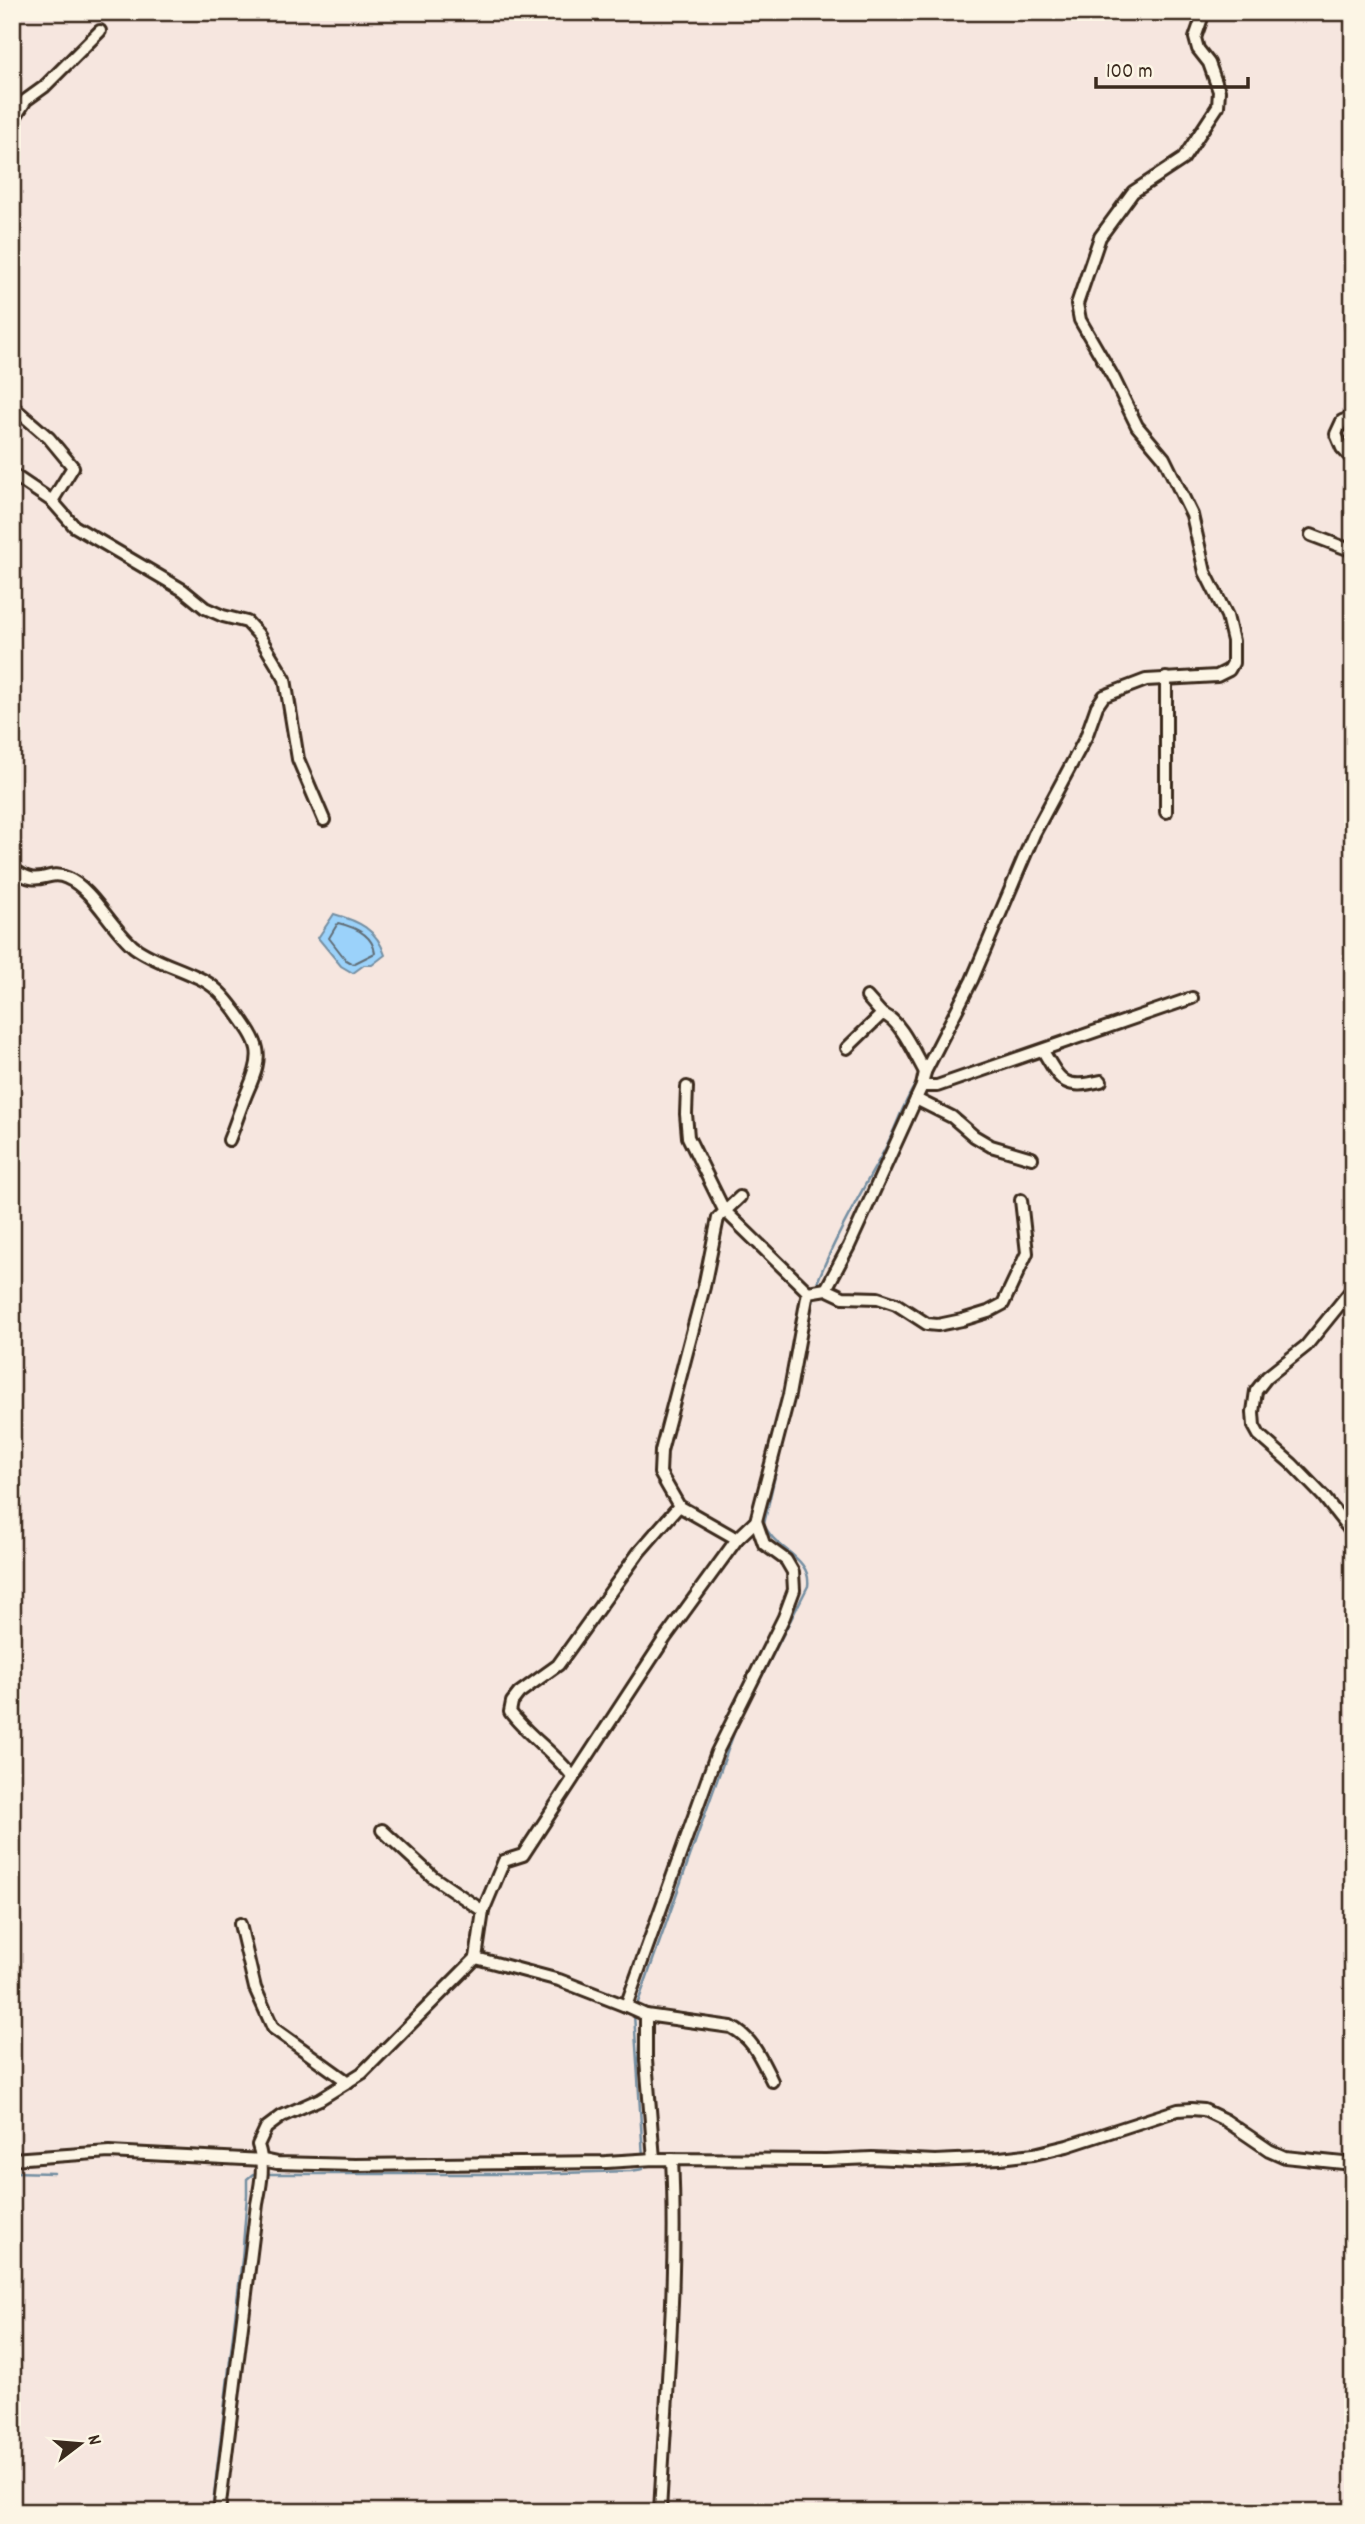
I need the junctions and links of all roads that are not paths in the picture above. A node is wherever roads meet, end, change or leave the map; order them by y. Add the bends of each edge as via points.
1 (1205, 12) edge
2 (100, 32) dead end
3 (12, 122) edge
4 (1353, 319) edge
5 (1353, 337) edge
6 (12, 406) edge
7 (1353, 417) edge
8 (1353, 460) edge
9 (12, 474) edge
10 (52, 501) junction
11 (1311, 535) dead end
12 (1353, 551) edge
13 (1166, 678) junction
14 (1166, 812) dead end
15 (324, 820) dead end
16 (12, 868) edge
17 (867, 997) dead end
18 (1192, 998) dead end
19 (882, 1014) junction
20 (847, 1048) dead end
21 (1043, 1051) junction
22 (925, 1072) junction
23 (1101, 1081) dead end
24 (922, 1086) junction
25 (687, 1087) dead end
26 (916, 1099) junction
27 (229, 1140) dead end
28 (1032, 1158) dead end
29 (740, 1196) dead end
30 (1021, 1200) dead end
31 (724, 1210) junction
32 (1353, 1288) edge
33 (816, 1291) junction
34 (679, 1506) junction
35 (755, 1521) junction
36 (1353, 1534) edge
37 (737, 1539) junction
38 (573, 1777) junction
39 (382, 1830) dead end
40 (483, 1911) junction
41 (240, 1924) dead end
42 (476, 1958) junction
43 (636, 2011) junction
44 (772, 2081) dead end
45 (348, 2082) junction
46 (12, 2159) edge
47 (647, 2159) junction
48 (672, 2159) junction
49 (1353, 2164) edge
50 (262, 2170) junction
51 (219, 2512) edge
52 (660, 2512) edge

1 - 13 street via 1195,38 1219,91 1219,106 1183,159 1133,192 1100,237 1077,304 1080,320 1137,426 1164,458 1192,515 1206,572 1227,616 1233,641 1229,670 1217,676
2 - 3 street via 26,100
4 - 5 street
6 - 10 street via 49,438 72,467
7 - 8 street via 1342,421 1336,434
9 - 10 street
10 - 15 street via 74,526 172,583 205,608 247,622 258,634 285,679 298,759
11 - 12 street
13 - 14 street
13 - 22 street via 1121,688 1104,696 1097,706
16 - 27 street via 36,880 70,879 136,948 195,975 227,997 254,1038 259,1063
17 - 19 street
18 - 21 street
19 - 20 street
19 - 22 street via 894,1022
21 - 23 street via 1066,1083 1081,1086
21 - 24 street via 937,1086
22 - 24 street
24 - 26 street
25 - 31 street via 688,1137
26 - 28 street via 952,1117 991,1146
26 - 33 street via 849,1246
29 - 31 street
30 - 33 street via 1027,1253 1003,1304 988,1311 927,1324 878,1298
31 - 33 street
31 - 34 street via 718,1218 661,1451 660,1473
32 - 36 street via 1306,1346 1267,1377 1256,1391 1253,1412 1259,1435 1323,1496
33 - 35 street
34 - 37 street
34 - 38 street via 639,1552 558,1665 512,1702 510,1712 517,1722
35 - 37 street
35 - 43 street via 764,1544 786,1560 793,1572 794,1590 717,1752
37 - 38 street via 665,1637
38 - 40 street via 523,1855 504,1861
39 - 40 street via 433,1877
40 - 42 street
41 - 45 street via 255,1988 273,2028
42 - 43 street via 559,1980
42 - 45 street
43 - 44 street via 741,2032 753,2044
43 - 47 street via 646,2060
45 - 50 street via 266,2128 258,2145
46 - 50 street via 109,2152
47 - 48 street
47 - 50 street via 277,2163
48 - 49 street via 1000,2158 1067,2146 1191,2109 1225,2120 1285,2157
48 - 52 street via 673,2312
50 - 51 street

